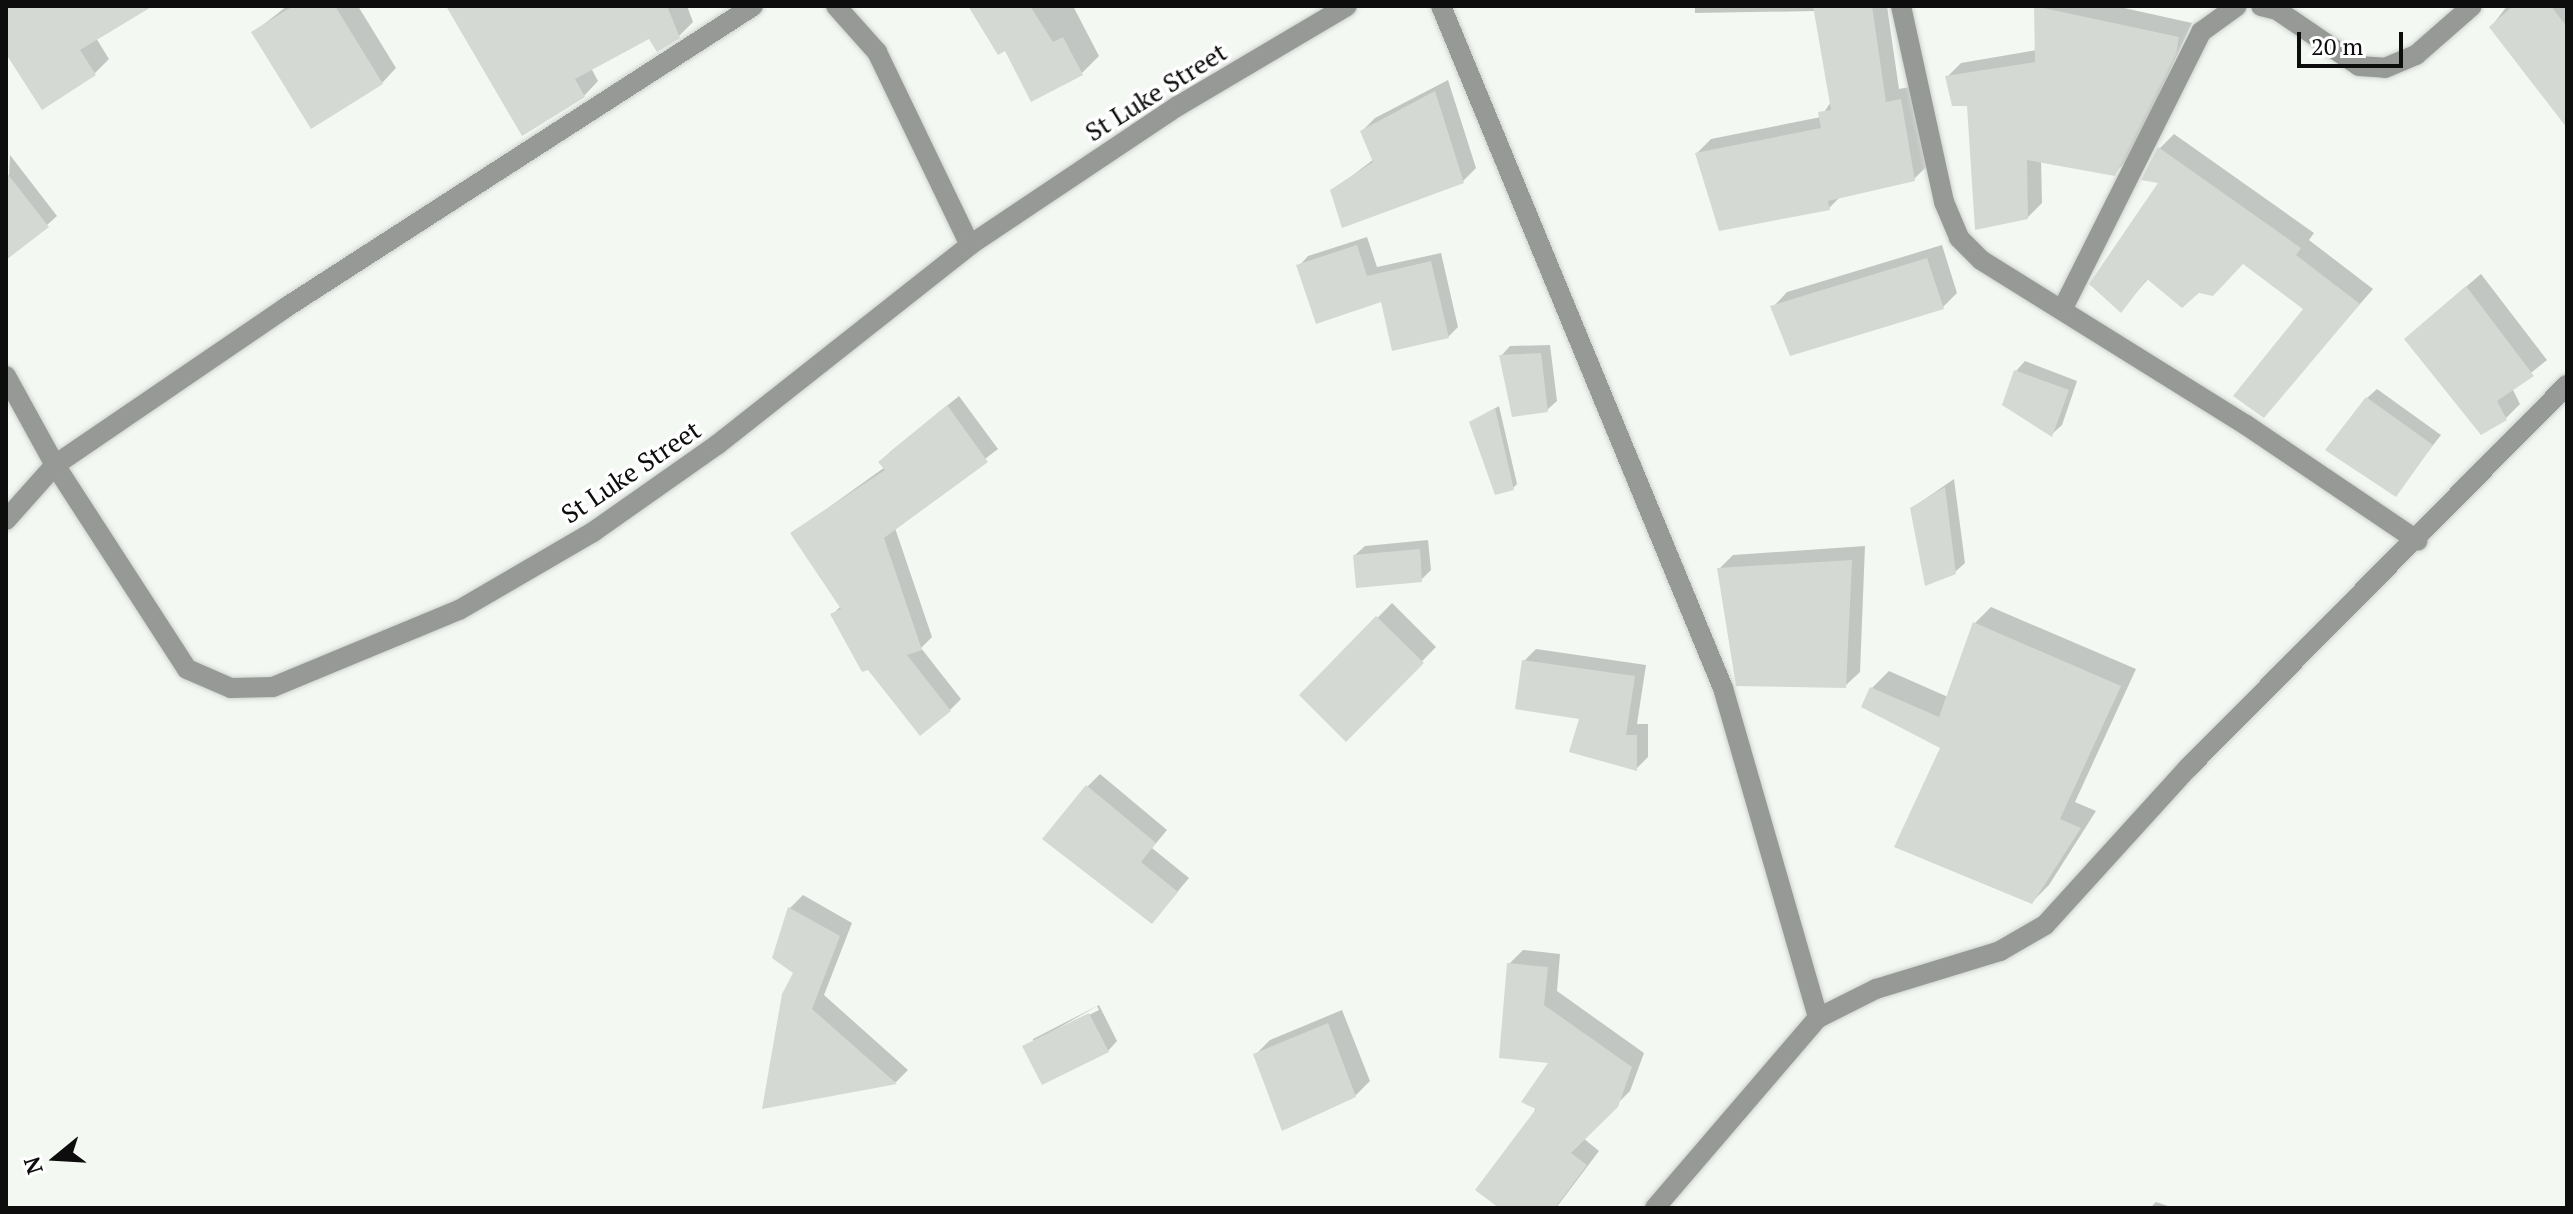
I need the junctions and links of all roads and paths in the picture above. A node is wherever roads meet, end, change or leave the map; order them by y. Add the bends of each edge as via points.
1 (753, 6) edge
2 (836, 6) edge
3 (1347, 6) edge
4 (1441, 6) edge
5 (1901, 6) edge
6 (2237, 6) edge
7 (2261, 6) edge
8 (2472, 6) edge
9 (970, 245) junction
10 (2063, 308) junction
11 (6, 376) edge
12 (2567, 385) edge
13 (55, 465) junction
14 (6, 520) edge
15 (2418, 541) junction
16 (1818, 1018) junction
17 (1655, 1208) edge

1 - 13 street via 285,308
2 - 9 street via 877,52
3 - 9 street, St Luke Street via 1178,106
4 - 16 street via 1723,688
5 - 10 street via 1944,202 1959,238 1981,260
6 - 10 street via 2201,32
7 - 8 street via 2277,10 2359,66 2385,68 2416,55
9 - 13 street, St Luke Street via 717,445 593,532 459,610 273,687 231,688 187,669
10 - 15 street
11 - 13 street, St Luke Street
12 - 15 street
13 - 14 street
15 - 16 street via 2188,768 2045,925 2000,951 1876,989
16 - 17 street

